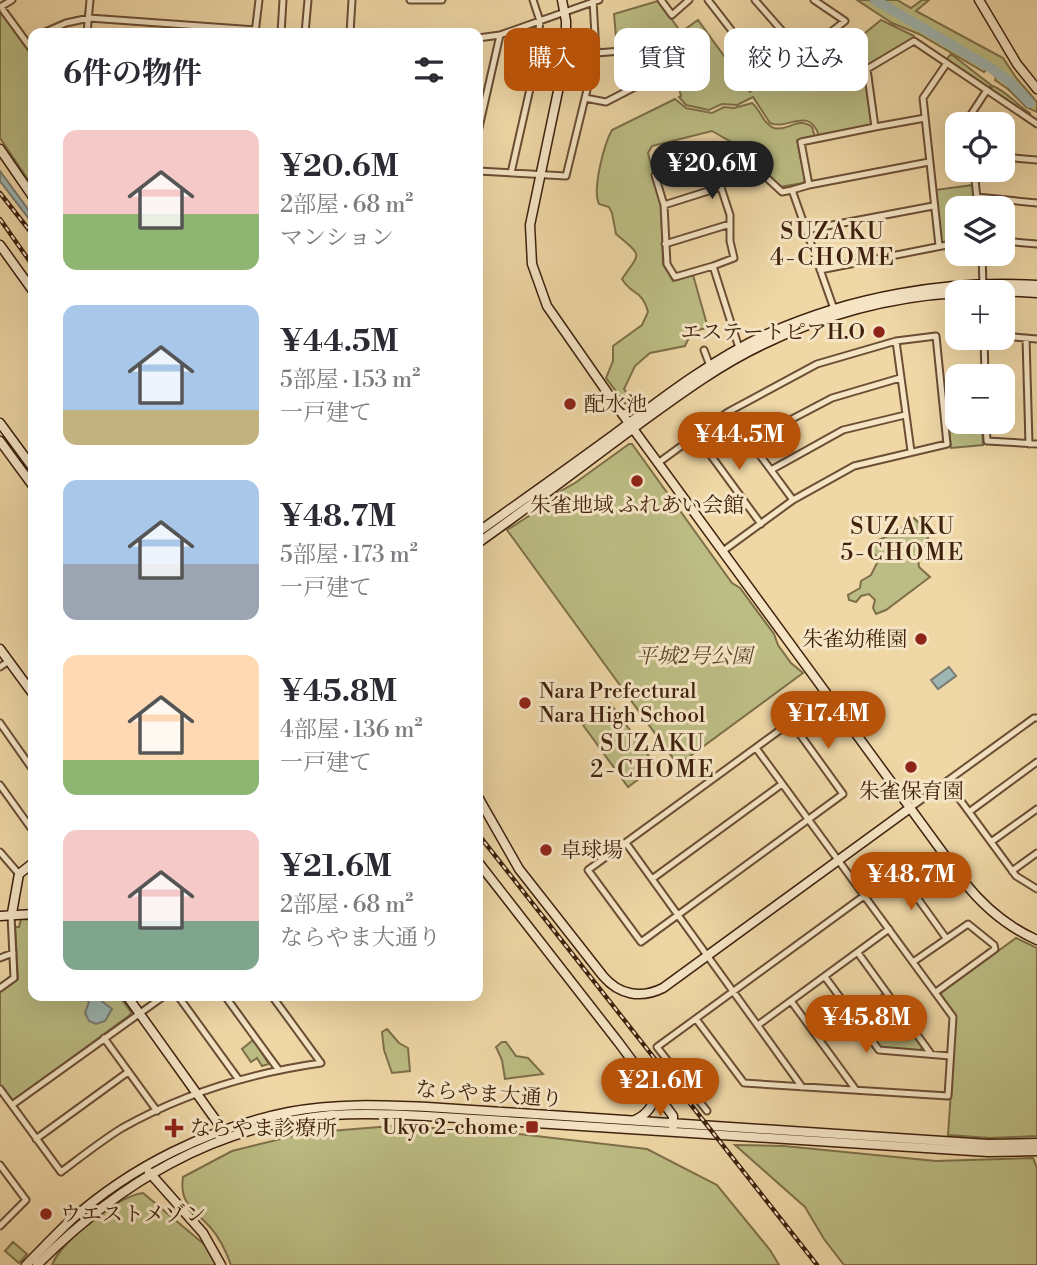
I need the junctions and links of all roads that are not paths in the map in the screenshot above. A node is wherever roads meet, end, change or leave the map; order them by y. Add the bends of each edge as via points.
1 (12, 0) edge
2 (90, 0) edge
3 (259, 0) edge
4 (283, 0) edge
5 (308, 0) edge
6 (352, 0) edge
7 (410, 0) edge
8 (442, 0) edge
9 (533, 0) edge
10 (562, 0) edge
11 (661, 0) edge
12 (689, 0) edge
13 (708, 0) edge
14 (755, 0) edge
15 (814, 0) edge
16 (979, 0) edge
17 (595, 1) edge
18 (565, 12) junction
19 (89, 18) junction
20 (540, 21) junction
21 (54, 28) edge
22 (88, 28) edge
23 (208, 28) edge
24 (256, 28) edge
25 (281, 28) edge
26 (305, 28) edge
27 (350, 28) edge
28 (596, 28) edge
29 (730, 28) edge
30 (780, 28) edge
31 (836, 28) edge
32 (499, 35) junction
33 (483, 37) edge
34 (26, 41) joint
35 (28, 44) edge
36 (600, 53) edge
37 (947, 64) junction
38 (483, 89) edge
39 (487, 89) junction
40 (1037, 89) edge
41 (987, 90) junction
42 (586, 91) edge
43 (585, 97) junction
44 (483, 107) edge
45 (973, 112) edge
46 (925, 118) junction
47 (1037, 124) edge
48 (875, 127) junction
49 (0, 149) edge
50 (710, 154) junction
51 (1015, 159) edge
52 (1037, 160) edge
53 (929, 162) junction
54 (483, 171) edge
55 (511, 173) junction
56 (539, 176) junction
57 (809, 185) junction
58 (721, 187) junction
59 (28, 190) edge
60 (792, 190) junction
61 (1015, 201) edge
62 (1037, 203) edge
63 (664, 205) junction
64 (933, 206) junction
65 (730, 224) junction
66 (806, 230) junction
67 (1015, 242) edge
68 (665, 244) junction
69 (1037, 244) edge
70 (0, 245) edge
71 (945, 245) edge
72 (939, 246) junction
73 (713, 266) junction
74 (820, 270) junction
75 (28, 284) edge
76 (1037, 285) edge
77 (1015, 287) edge
78 (945, 289) edge
79 (1015, 291) edge
80 (1037, 293) edge
81 (945, 294) edge
82 (835, 312) junction
83 (1015, 337) edge
84 (1027, 338) junction
85 (1037, 339) edge
86 (896, 341) junction
87 (739, 349) junction
88 (704, 350) dead end
89 (710, 366) junction
90 (900, 378) junction
91 (728, 412) junction
92 (905, 415) junction
93 (0, 423) edge
94 (631, 426) junction
95 (987, 434) edge
96 (696, 435) junction
97 (0, 441) edge
98 (750, 441) junction
99 (1029, 444) junction
100 (1037, 444) edge
101 (911, 451) junction
102 (28, 461) edge
103 (658, 463) junction
104 (771, 470) junction
105 (28, 479) edge
106 (793, 500) junction
107 (761, 524) junction
108 (483, 529) edge
109 (483, 539) edge
110 (723, 551) junction
111 (0, 649) edge
112 (9, 661) junction
113 (0, 667) edge
114 (28, 687) edge
115 (1037, 718) edge
116 (0, 723) edge
117 (756, 748) junction
118 (1037, 762) edge
119 (28, 763) edge
120 (947, 782) junction
121 (782, 784) junction
122 (0, 785) edge
123 (483, 804) edge
124 (910, 808) junction
125 (1037, 809) edge
126 (969, 811) junction
127 (809, 820) junction
128 (28, 824) edge
129 (626, 842) junction
130 (991, 842) junction
131 (0, 852) edge
132 (1037, 853) edge
133 (838, 860) junction
134 (28, 867) edge
135 (483, 869) edge
136 (1012, 871) junction
137 (19, 874) junction
138 (652, 879) junction
139 (1037, 889) edge
140 (864, 896) junction
141 (12, 913) junction
142 (28, 914) edge
143 (678, 915) junction
144 (0, 916) edge
145 (890, 929) junction
146 (946, 938) junction
147 (1037, 940) edge
148 (13, 953) junction
149 (858, 953) junction
150 (708, 956) junction
151 (0, 958) edge
152 (913, 962) junction
153 (825, 977) junction
154 (0, 988) edge
155 (733, 991) junction
156 (936, 992) junction
157 (131, 1001) edge
158 (157, 1001) edge
159 (182, 1001) edge
160 (229, 1001) edge
161 (276, 1001) edge
162 (792, 1001) junction
163 (140, 1013) junction
164 (696, 1019) junction
165 (758, 1026) junction
166 (104, 1038) junction
167 (931, 1054) junction
168 (950, 1056) junction
169 (278, 1069) junction
170 (128, 1072) junction
171 (239, 1080) junction
172 (802, 1087) junction
173 (0, 1089) edge
174 (856, 1090) junction
175 (197, 1093) junction
176 (655, 1093) junction
177 (12, 1105) junction
178 (157, 1111) junction
179 (707, 1111) dead end
180 (633, 1121) junction
181 (673, 1128) junction
182 (225, 1135) junction
183 (36, 1139) junction
184 (1037, 1143) edge
185 (1037, 1151) edge
186 (0, 1165) edge
187 (148, 1170) junction
188 (0, 1226) edge
189 (26, 1265) edge
190 (37, 1265) edge
191 (221, 1265) edge

1 - 34 street via 3,10
2 - 19 street
3 - 24 street
4 - 25 street
5 - 26 street
6 - 27 street
7 - 8 street
9 - 20 street
10 - 18 street
11 - 12 street via 673,15
13 - 29 street
14 - 30 street
15 - 31 street via 845,21
16 - 40 street via 1021,71
17 - 18 street
17 - 28 street
18 - 20 street
18 - 56 street via 566,53
19 - 21 street
19 - 22 street
19 - 23 street
20 - 32 street
20 - 55 street
32 - 33 street
32 - 39 street
34 - 35 street
36 - 43 street via 647,49 662,73 606,102
37 - 41 street
37 - 46 street via 923,98
37 - 48 street via 914,41 867,69
38 - 39 street
39 - 44 street
41 - 45 street
41 - 47 street
42 - 43 street
43 - 56 street via 566,176
46 - 48 street
46 - 53 street
48 - 57 street via 801,142
49 - 59 street
50 - 58 street
50 - 60 street via 736,149 782,192
50 - 63 street via 658,170 655,176
51 - 52 street
53 - 57 street
53 - 64 street
54 - 55 street
55 - 56 street
56 - 94 street via 530,225 532,264 540,291 556,323
57 - 60 street
58 - 63 street
58 - 65 street
60 - 66 street
61 - 62 street
63 - 68 street
64 - 66 street
64 - 72 street
65 - 68 street
65 - 73 street via 734,258
66 - 74 street
67 - 69 street
68 - 73 street via 667,264 675,277
70 - 75 street
71 - 72 street
72 - 74 street
73 - 87 street
74 - 82 street
76 - 77 street
78 - 82 street via 922,289
79 - 80 street
81 - 82 street
82 - 87 street via 786,326
82 - 94 street via 734,360
83 - 84 street
84 - 85 street
84 - 99 street
86 - 90 street
86 - 91 street via 817,365
86 - 101 street via 936,336 947,444
87 - 89 street
88 - 89 street
89 - 94 street
90 - 92 street
90 - 98 street via 832,398
91 - 96 street
91 - 98 street
92 - 101 street
92 - 104 street via 843,430
93 - 102 street
94 - 103 street
94 - 108 street
94 - 109 street
95 - 99 street via 987,441
96 - 103 street
96 - 107 street
97 - 105 street
98 - 104 street
99 - 100 street
101 - 106 street via 854,466
103 - 110 street
104 - 106 street
106 - 107 street
107 - 110 street
110 - 124 street
111 - 112 street
112 - 113 street
112 - 114 street
115 - 120 street
116 - 119 street
117 - 121 street
117 - 127 street via 791,722 843,794
117 - 129 street
118 - 126 street
120 - 124 street
120 - 126 street
121 - 127 street
121 - 138 street
122 - 128 street
123 - 150 street via 519,869 614,987 650,994
124 - 133 street
124 - 147 street via 980,901
125 - 130 street
126 - 130 street
127 - 133 street
127 - 143 street
129 - 138 street
129 - 143 street via 588,870 641,942
130 - 136 street
131 - 137 street
132 - 136 street
133 - 140 street
133 - 150 street
134 - 137 street
135 - 176 street
136 - 139 street
137 - 141 street
138 - 143 street
140 - 145 street
140 - 146 street via 898,871
140 - 155 street
141 - 142 street
141 - 144 street
141 - 148 street
143 - 150 street
145 - 149 street
145 - 152 street
146 - 152 street
146 - 156 street via 968,924 995,948
148 - 151 street
148 - 154 street via 14,978
149 - 153 street
149 - 167 street
150 - 155 street
152 - 156 street
153 - 162 street
153 - 167 street via 879,1050
155 - 164 street
155 - 165 street
156 - 168 street via 953,1017
157 - 163 street
158 - 163 street
159 - 171 street
160 - 169 street
161 - 169 street via 321,1063
162 - 165 street
162 - 174 street
163 - 166 street
163 - 175 street
164 - 172 street via 744,1083
164 - 179 street via 657,1046
165 - 172 street
166 - 170 street
166 - 177 street
167 - 168 street
168 - 174 street via 948,1096
169 - 171 street
170 - 178 street
170 - 183 street
171 - 175 street
172 - 174 street
173 - 177 street
175 - 178 street
175 - 182 street
176 - 180 street via 648,1110
176 - 181 street via 673,1116
177 - 183 street
178 - 183 street via 122,1129 61,1172
180 - 181 street, ならやま大通り
180 - 182 street, ならやま大通り via 365,1105 290,1112
181 - 182 street, ならやま大通り via 366,1113 310,1118
181 - 184 street, ならやま大通り
181 - 185 street, ならやま大通り via 988,1152
182 - 187 street, ならやま大通り via 174,1152
186 - 188 street via 26,1200
187 - 189 street, ならやま大通り via 72,1219
187 - 190 street, ならやま大通り
187 - 191 street via 203,1233

